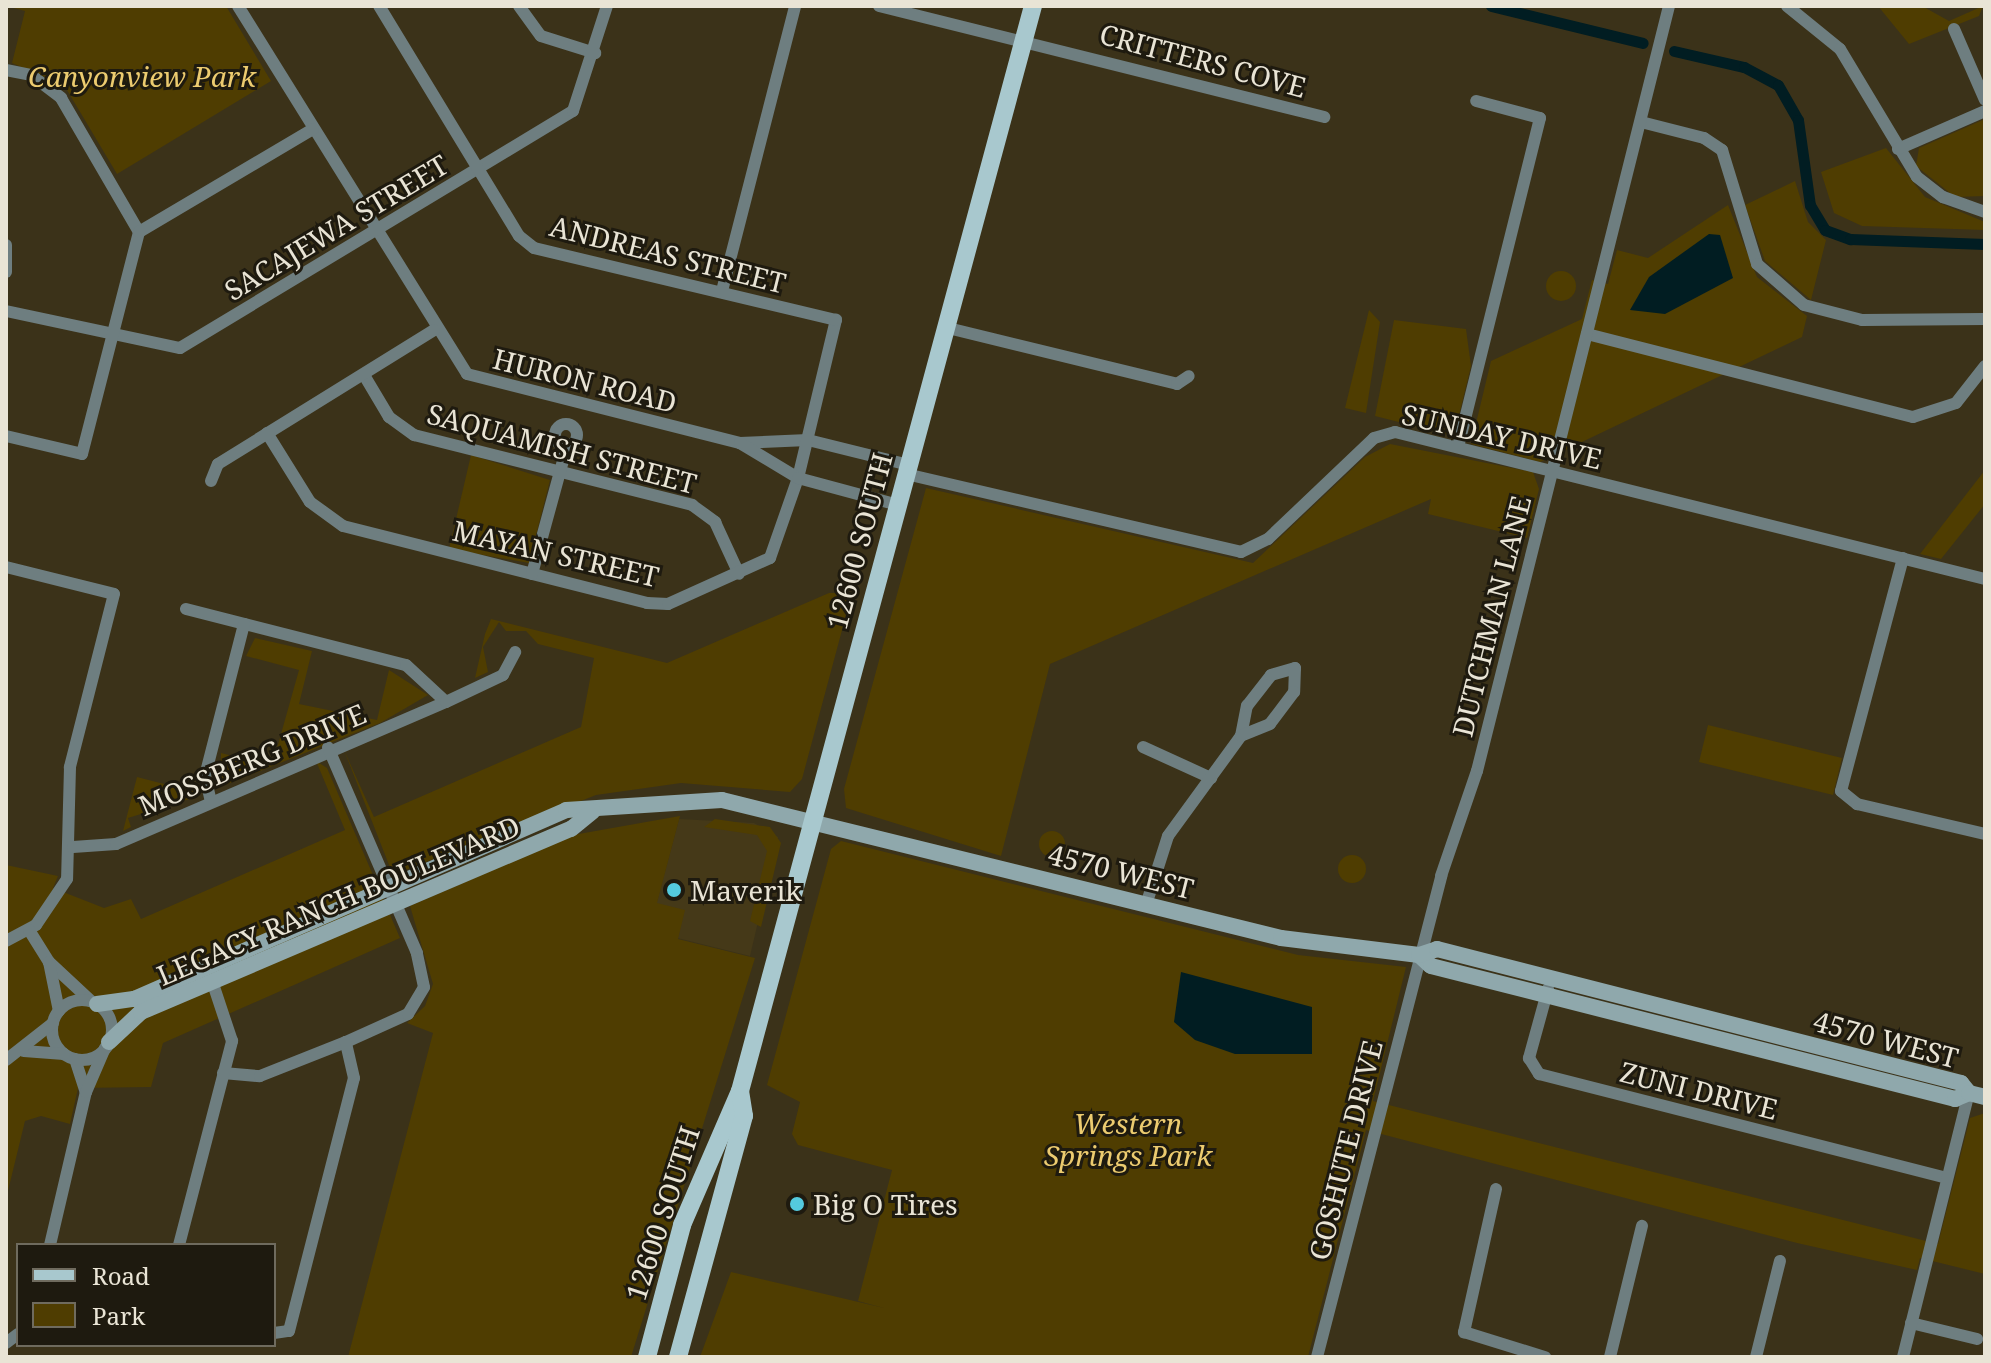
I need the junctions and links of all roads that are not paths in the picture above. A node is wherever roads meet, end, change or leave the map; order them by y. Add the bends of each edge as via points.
1 (238, 6) edge
2 (379, 6) edge
3 (519, 6) edge
4 (607, 6) edge
5 (795, 6) edge
6 (879, 6) edge
7 (1033, 6) edge
8 (1669, 6) edge
9 (1787, 6) edge
10 (1954, 29) dead end
11 (1024, 40) junction
12 (595, 53) junction
13 (6, 70) edge
14 (1985, 100) edge
15 (1476, 101) dead end
16 (1985, 111) edge
17 (1324, 117) dead end
18 (1641, 122) junction
19 (313, 129) junction
20 (1898, 149) junction
21 (477, 169) junction
22 (1985, 212) edge
23 (139, 232) junction
24 (375, 232) junction
25 (6, 245) edge
26 (6, 272) edge
27 (722, 291) junction
28 (6, 311) edge
29 (1985, 319) edge
30 (836, 320) joint
31 (948, 328) junction
32 (434, 330) junction
33 (1587, 334) junction
34 (111, 338) junction
35 (1985, 366) edge
36 (364, 375) junction
37 (1189, 376) dead end
38 (573, 404) junction
39 (267, 433) junction
40 (6, 436) edge
41 (808, 440) junction
42 (740, 443) junction
43 (1458, 447) junction
44 (908, 469) junction
45 (1551, 471) junction
46 (557, 472) junction
47 (798, 478) junction
48 (211, 481) dead end
49 (898, 505) junction
50 (1903, 558) junction
51 (6, 567) edge
52 (532, 574) junction
53 (739, 574) junction
54 (1985, 579) edge
55 (186, 609) dead end
56 (244, 624) junction
57 (515, 652) dead end
58 (446, 702) junction
59 (1241, 736) junction
60 (328, 747) junction
61 (1143, 747) dead end
62 (1211, 778) junction
63 (211, 802) junction
64 (814, 819) junction
65 (1985, 834) edge
66 (73, 847) junction
67 (393, 895) junction
68 (1146, 905) junction
69 (29, 930) junction
70 (6, 941) edge
71 (1419, 955) junction
72 (49, 962) junction
73 (1550, 978) junction
74 (212, 981) junction
75 (1546, 996) junction
76 (95, 1003) junction
77 (56, 1016) junction
78 (346, 1042) junction
79 (107, 1045) junction
80 (24, 1051) junction
81 (70, 1056) junction
82 (6, 1060) edge
83 (223, 1073) junction
84 (740, 1091) junction
85 (86, 1092) junction
86 (1977, 1095) edge
87 (1947, 1178) junction
88 (1496, 1189) dead end
89 (1642, 1226) dead end
90 (50, 1243) edge
91 (180, 1243) edge
92 (1780, 1261) dead end
93 (1911, 1323) junction
94 (276, 1333) edge
95 (1977, 1339) dead end
96 (647, 1357) edge
97 (678, 1357) edge
98 (1317, 1357) edge
99 (1545, 1357) edge
100 (1610, 1357) edge
101 (1756, 1357) edge
102 (1903, 1357) edge

1 - 19 street, HURON ROAD
2 - 21 street, ANDREAS STREET
3 - 12 street via 541,36
4 - 12 street, SACAJEWA STREET
5 - 27 street
6 - 11 street, CRITTERS COVE
7 - 11 main road, 12600 SOUTH
8 - 18 street, DUTCHMAN LANE
9 - 20 street via 1833,40
10 - 14 street
11 - 17 street, CRITTERS COVE
11 - 31 main road, 12600 SOUTH
12 - 21 street, SACAJEWA STREET via 573,111
13 - 23 street via 31,75 61,98
15 - 43 street via 1540,118
16 - 20 street
18 - 29 street via 1722,150 1757,264 1804,305 1862,320
18 - 33 street, DUTCHMAN LANE
19 - 23 street
19 - 24 street, HURON ROAD
20 - 22 street via 1933,191
21 - 24 street, SACAJEWA STREET
21 - 27 street, ANDREAS STREET via 534,248
23 - 34 street
24 - 32 street, HURON ROAD
24 - 34 street, SACAJEWA STREET via 180,348
25 - 26 street
27 - 30 street, ANDREAS STREET
28 - 34 street, SACAJEWA STREET
30 - 41 street, MAYAN STREET
31 - 37 street via 1177,384
31 - 44 main road, 12600 SOUTH
32 - 36 street
32 - 38 street, HURON ROAD via 467,374
33 - 35 street via 1913,417 1956,403
33 - 45 street, DUTCHMAN LANE
34 - 40 street via 82,454
36 - 39 street
36 - 46 street, SAQUAMISH STREET via 389,417 414,435
38 - 42 street, HURON ROAD
38 - 46 street via 569,424 577,436 563,445
39 - 48 street via 218,464
39 - 52 street, MAYAN STREET via 310,502 343,526
41 - 42 street, HURON ROAD
41 - 44 street, HURON ROAD
41 - 47 street, MAYAN STREET
42 - 47 street, HURON ROAD
43 - 44 street, SUNDAY DRIVE via 1379,434 1268,539 1241,552
43 - 45 street, SUNDAY DRIVE
44 - 49 main road, 12600 SOUTH
45 - 50 street, SUNDAY DRIVE
45 - 71 street, DUTCHMAN LANE via 1477,771
46 - 52 street
46 - 53 street, SAQUAMISH STREET via 705,512
47 - 49 street, HURON ROAD
47 - 53 street, MAYAN STREET via 777,549
49 - 64 main road, 12600 SOUTH
50 - 54 street, SUNDAY DRIVE
50 - 65 street via 1841,791 1857,804
51 - 66 street via 114,594 70,767
52 - 53 street, MAYAN STREET via 668,604
55 - 56 street
56 - 58 street via 406,665
56 - 63 street via 207,767
57 - 58 street, MOSSBERG DRIVE via 503,675
58 - 60 street, MOSSBERG DRIVE
59 - 59 street via 1270,724 1294,692 1295,668 1271,675 1247,706
59 - 62 street
60 - 63 street, MOSSBERG DRIVE
60 - 67 street
61 - 62 street
62 - 68 street via 1168,836
63 - 66 street, MOSSBERG DRIVE via 116,844
64 - 67 main road, LEGACY RANCH BOULEVARD via 722,800 566,810
64 - 68 main road, 4570 WEST
64 - 84 main road, 12600 SOUTH
66 - 69 street via 62,893
67 - 74 main road, LEGACY RANCH BOULEVARD
67 - 76 main road, LEGACY RANCH BOULEVARD via 134,999
67 - 78 street via 424,973 419,1001 408,1014
68 - 71 main road, 4570 WEST via 1281,938
69 - 70 street
69 - 72 street
71 - 73 main road, 4570 WEST via 1437,949
71 - 75 main road, 4570 WEST via 1431,966
71 - 98 street, GOSHUTE DRIVE
72 - 76 street
72 - 77 street
73 - 75 street, ZUNI DRIVE
73 - 86 main road, 4570 WEST via 1961,1083
74 - 79 main road, LEGACY RANCH BOULEVARD via 141,1012
74 - 83 street via 230,1024
75 - 86 main road, 4570 WEST via 1955,1099
75 - 87 street, ZUNI DRIVE via 1529,1058 1539,1074
76 - 77 street
76 - 79 street via 109,1017
77 - 80 street
77 - 81 street
78 - 83 street via 260,1076
78 - 94 street via 354,1078 289,1331
79 - 81 street
79 - 85 street
80 - 81 street
80 - 82 street
81 - 85 street
83 - 91 street
84 - 96 main road, 12600 SOUTH via 682,1225
84 - 97 main road, 12600 SOUTH via 744,1116
85 - 90 street
86 - 87 street
87 - 93 street
88 - 99 street via 1464,1332
89 - 100 street
92 - 101 street
93 - 95 street
93 - 102 street

